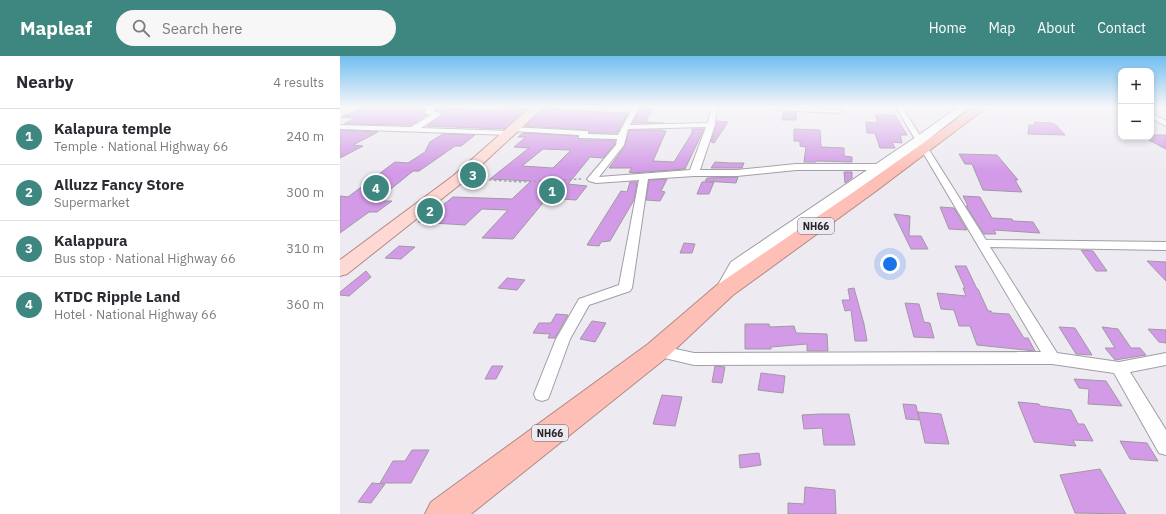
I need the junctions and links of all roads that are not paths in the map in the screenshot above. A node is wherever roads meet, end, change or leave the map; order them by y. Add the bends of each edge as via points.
1 (373, 128) edge
2 (416, 128) edge
3 (514, 128) edge
4 (624, 128) edge
5 (710, 128) edge
6 (912, 128) edge
7 (940, 128) edge
8 (947, 128) edge
9 (413, 130) junction
10 (511, 131) junction
11 (621, 137) junction
12 (922, 144) junction
13 (888, 167) junction
14 (694, 173) junction
15 (644, 176) junction
16 (983, 244) junction
17 (1166, 246) edge
18 (340, 270) edge
19 (657, 351) junction
20 (1052, 358) junction
21 (1166, 359) edge
22 (1119, 368) junction
23 (542, 394) dead end
24 (1166, 447) edge
25 (443, 514) edge

1 - 9 street
2 - 9 street
3 - 10 main road
4 - 11 street
5 - 14 street
6 - 12 street
7 - 12 street
8 - 12 highway, NH66
9 - 10 street
10 - 11 street via 585,133 582,136
10 - 18 main road via 458,178
11 - 15 street via 620,144 593,178 596,180
12 - 13 highway, NH66
12 - 16 street
13 - 14 street via 796,167 743,173
13 - 19 highway, NH66 via 725,290
14 - 15 street
15 - 23 street via 626,288 584,302 563,339
16 - 17 street
16 - 20 street
19 - 20 street via 694,359
19 - 25 highway, NH66
20 - 22 street
21 - 22 street
22 - 24 street

